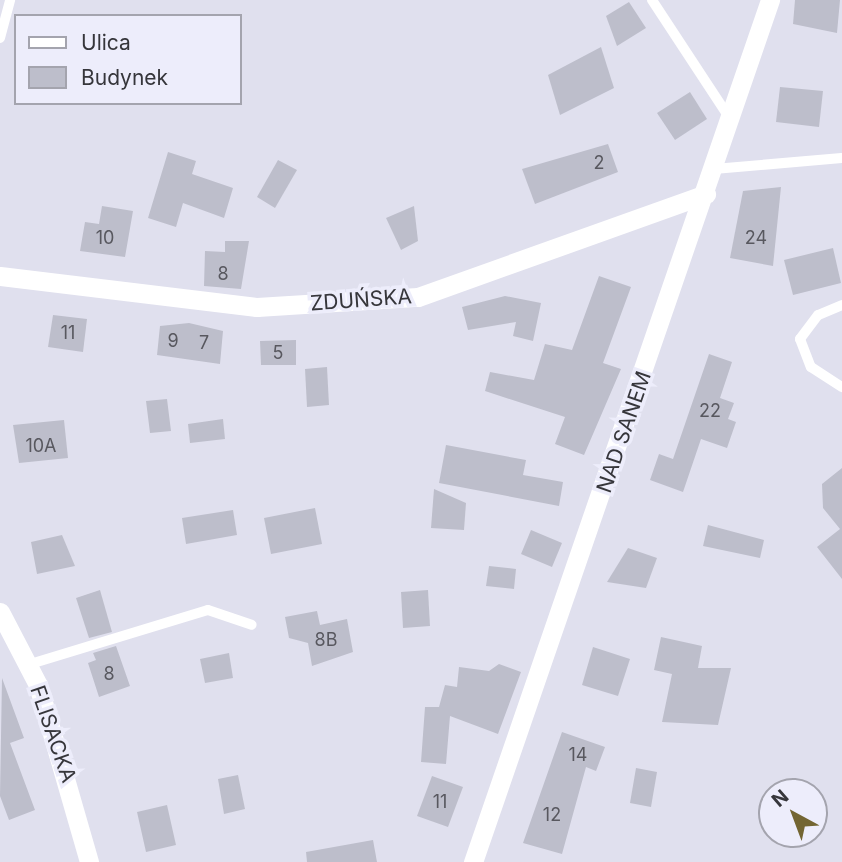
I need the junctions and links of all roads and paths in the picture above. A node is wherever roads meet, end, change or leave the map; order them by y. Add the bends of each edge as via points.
1 (10, 0) edge
2 (652, 0) edge
3 (770, 0) edge
4 (0, 38) edge
5 (731, 121) junction
6 (842, 158) edge
7 (714, 169) junction
8 (706, 194) junction
9 (0, 276) edge
10 (842, 305) edge
11 (842, 387) edge
12 (0, 612) edge
13 (252, 625) dead end
14 (27, 665) junction
15 (89, 862) edge
16 (473, 862) edge

1 - 4 lane
2 - 5 lane
3 - 5 street, NAD SANEM
5 - 7 street, NAD SANEM
6 - 7 lane
7 - 8 street, NAD SANEM
8 - 9 street, ZDUŃSKA via 418,297 257,307
8 - 16 street, NAD SANEM
10 - 11 lane via 818,315 800,339 811,367
12 - 14 street, FLISACKA
13 - 14 lane via 208,610
14 - 15 street, FLISACKA via 83,827

